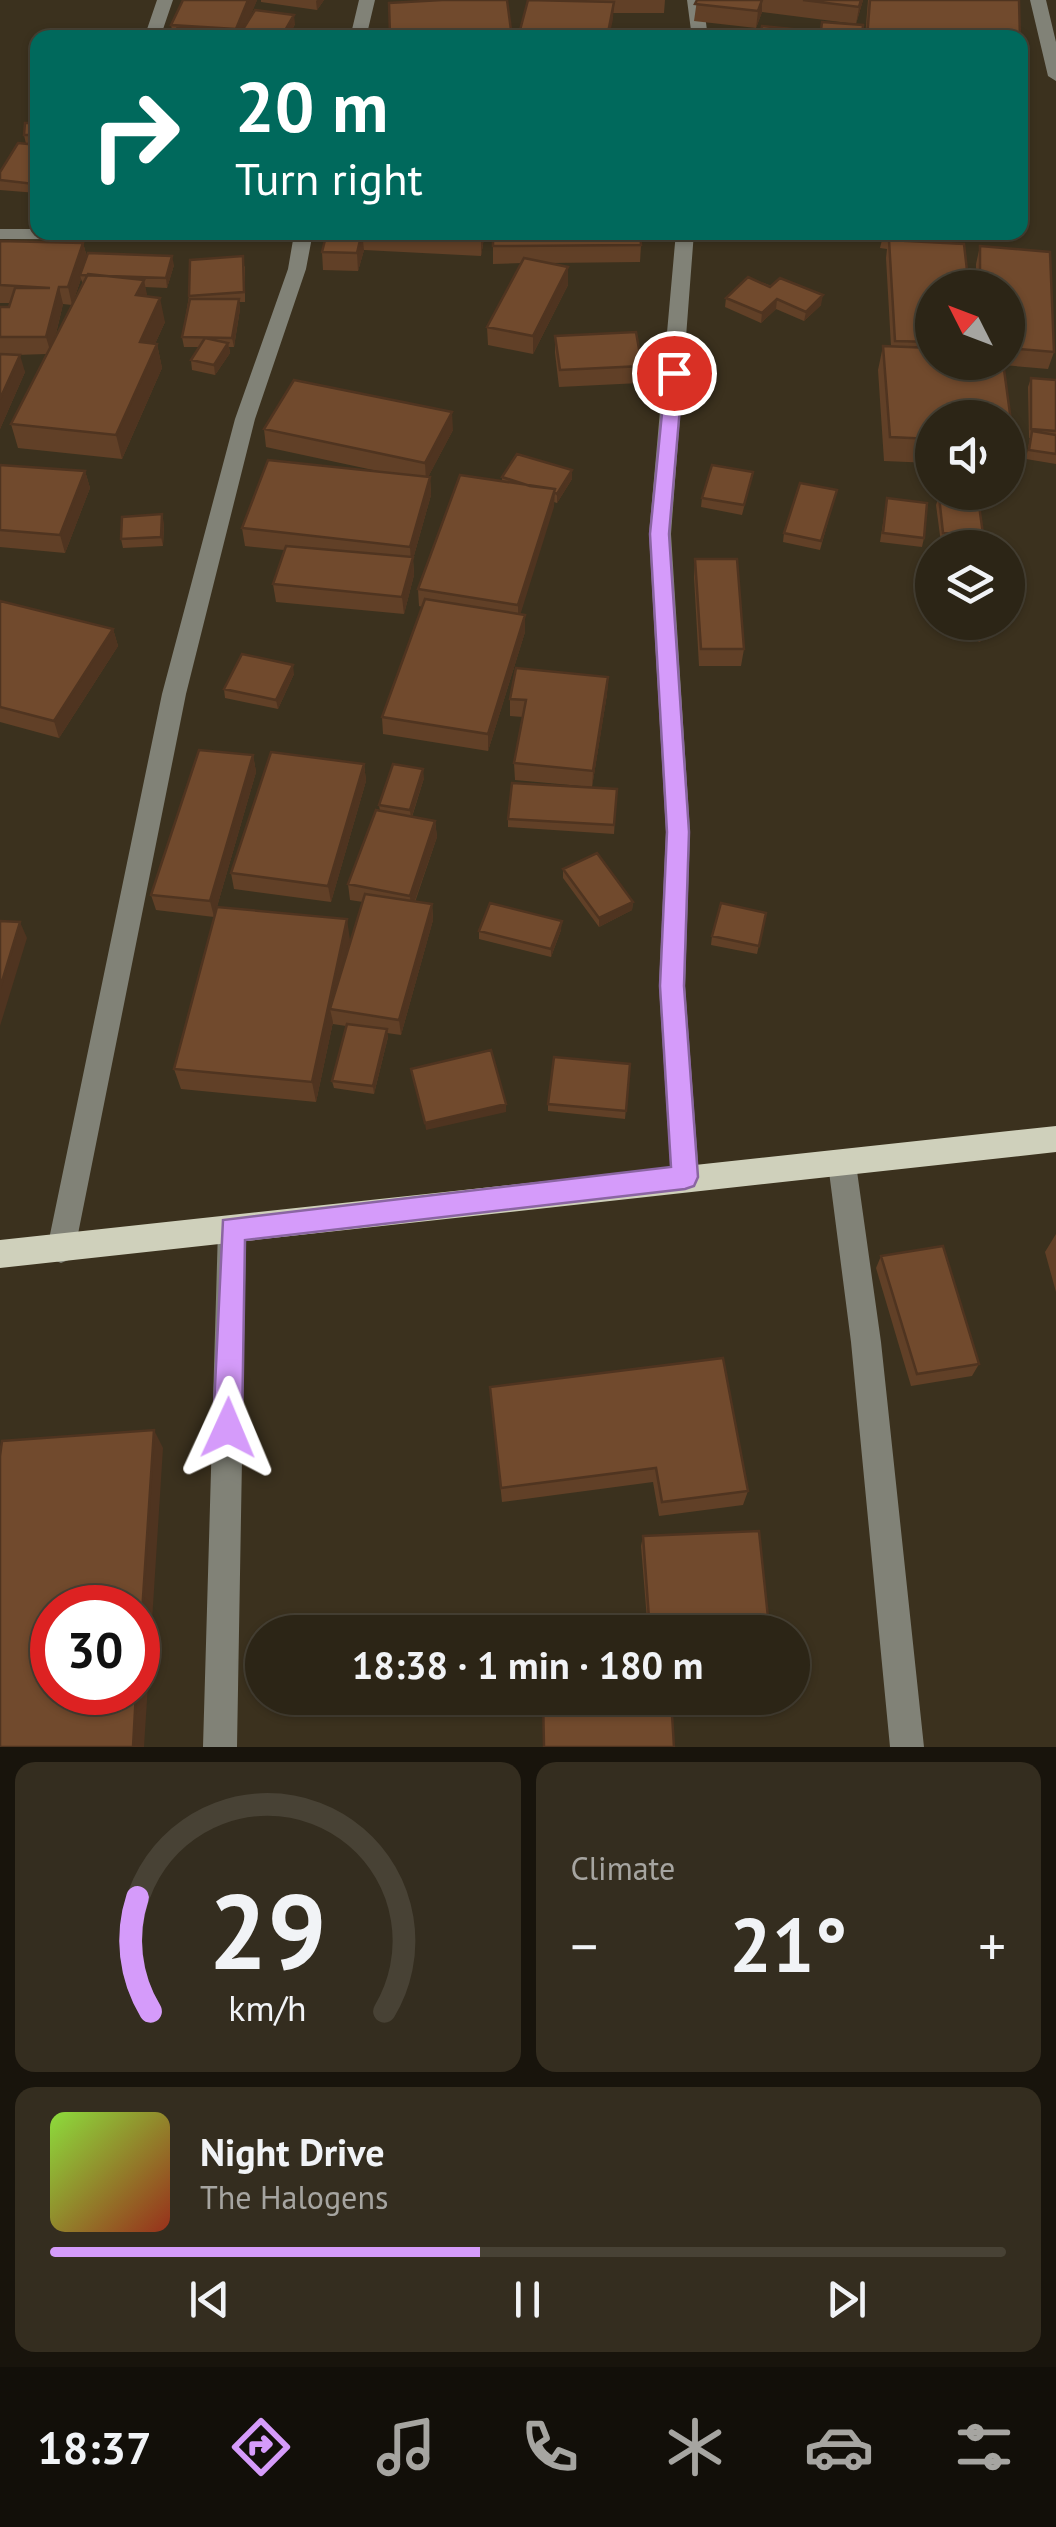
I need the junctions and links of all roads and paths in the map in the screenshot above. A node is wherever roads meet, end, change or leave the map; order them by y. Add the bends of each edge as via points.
1 (165, 0) edge
2 (367, 0) edge
3 (695, 0) edge
4 (1038, 0) edge
5 (155, 30) edge
6 (360, 30) edge
7 (699, 30) edge
8 (1056, 76) edge
9 (0, 234) edge
10 (30, 234) edge
11 (302, 240) edge
12 (684, 240) edge
13 (1056, 1139) edge
14 (842, 1164) junction
15 (685, 1177) junction
16 (232, 1229) junction
17 (61, 1249) junction
18 (0, 1254) edge
19 (220, 1747) edge
20 (907, 1747) edge

1 - 5 street
2 - 6 street
3 - 7 street
4 - 8 street
9 - 10 street
11 - 17 street via 245,418 174,694
12 - 15 street via 660,534 678,832 672,986
13 - 14 main road
14 - 15 main road
14 - 20 street
15 - 16 main road
16 - 17 main road
16 - 19 street
17 - 18 main road

